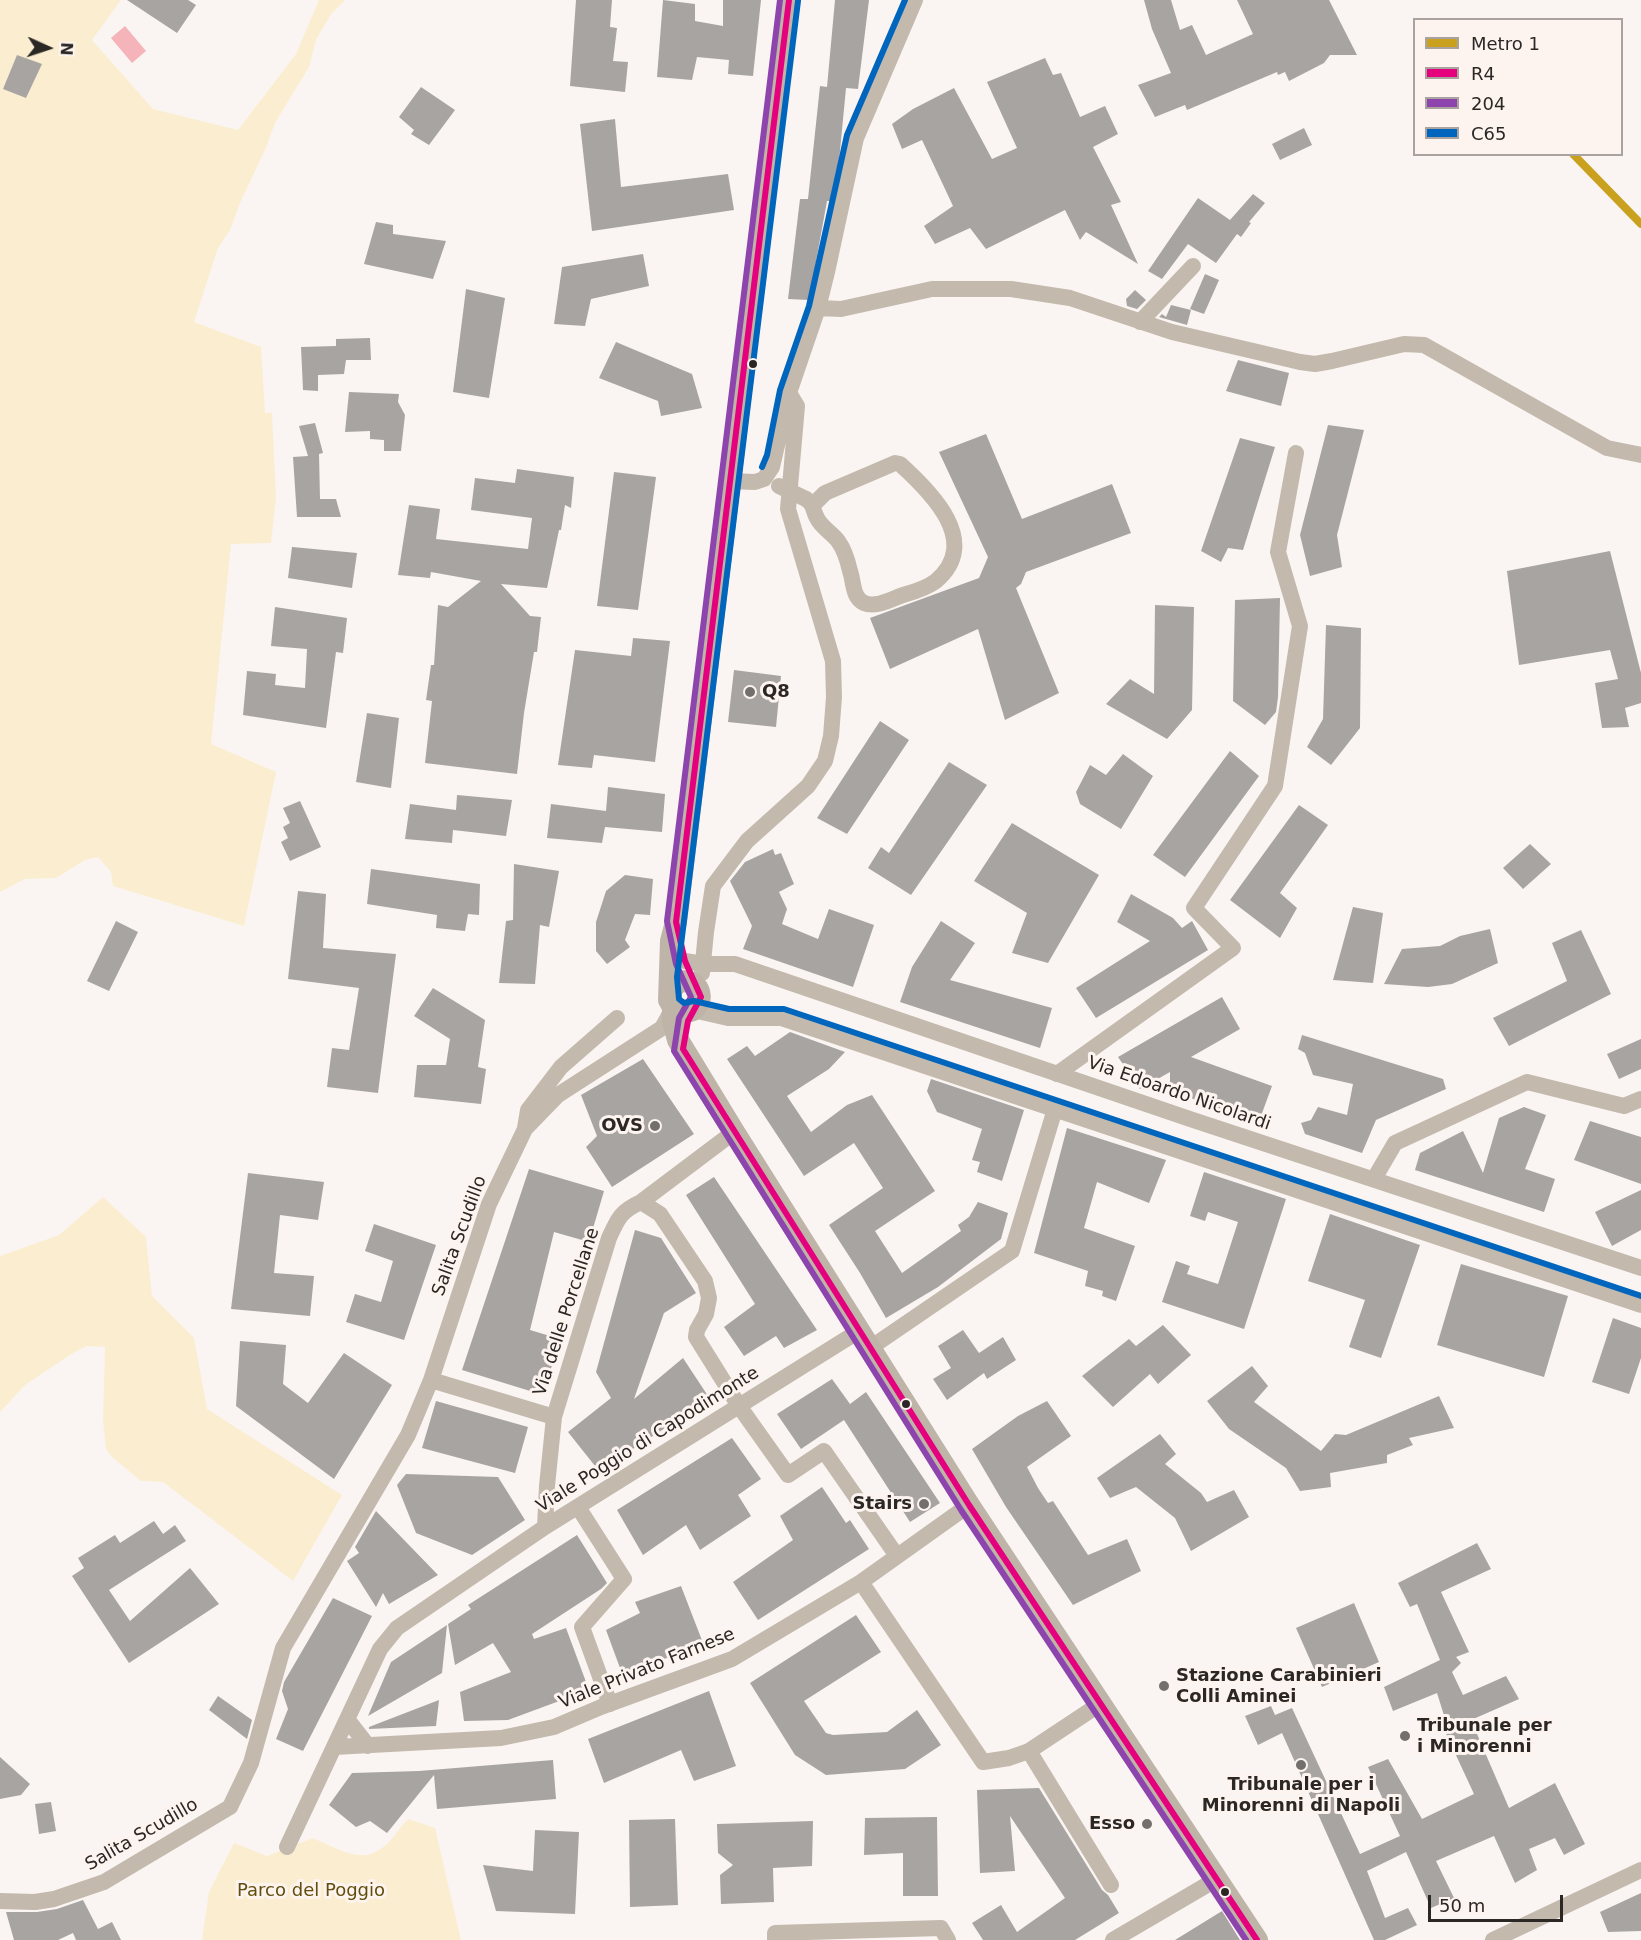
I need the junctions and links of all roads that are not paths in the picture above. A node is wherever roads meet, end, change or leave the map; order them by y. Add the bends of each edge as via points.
1 (789, 0) edge
2 (915, 0) edge
3 (1193, 266) dead end
4 (818, 308) junction
5 (1140, 321) junction
6 (789, 393) junction
7 (1296, 453) dead end
8 (1641, 455) edge
9 (729, 481) junction
10 (771, 483) junction
11 (809, 502) junction
12 (676, 922) junction
13 (688, 987) junction
14 (617, 1018) dead end
15 (1057, 1074) junction
16 (1641, 1099) edge
17 (1055, 1109) junction
18 (525, 1129) junction
19 (734, 1132) junction
20 (1374, 1179) junction
21 (641, 1202) junction
22 (1641, 1268) edge
23 (1641, 1305) edge
24 (865, 1340) junction
25 (431, 1380) junction
26 (739, 1406) junction
27 (554, 1417) junction
28 (969, 1505) junction
29 (578, 1507) junction
30 (545, 1527) junction
31 (897, 1556) junction
32 (861, 1582) junction
33 (610, 1704) junction
34 (1100, 1704) junction
35 (347, 1719) junction
36 (368, 1746) junction
37 (333, 1747) junction
38 (1029, 1751) junction
39 (286, 1848) dead end
40 (1641, 1870) edge
41 (1216, 1879) junction
42 (1111, 1885) dead end
43 (0, 1901) edge
44 (775, 1940) edge
45 (948, 1940) edge
46 (1113, 1940) edge
47 (1257, 1940) edge
48 (1493, 1940) edge

1 - 9 main road
2 - 4 street via 856,138
3 - 5 street
4 - 5 street via 841,309 932,289 1011,288 1071,298
4 - 6 street
5 - 8 street via 1300,363 1315,364 1404,344 1424,345 1608,448
6 - 10 street
6 - 13 street via 797,406 788,509 833,661 831,736 825,761 808,786 747,841 718,876 706,932
7 - 15 street via 1278,552 1300,626 1275,786 1194,908 1233,948
9 - 10 street
9 - 12 main road
10 - 11 street, bridge
11 - 11 street via 817,518 840,543 855,593 866,604 877,604 936,582 953,558 956,544 947,516 900,464
12 - 13 main road
12 - 13 main road via 671,942
13 - 15 street, Via Edoardo Nicolardi via 735,964
13 - 17 street via 728,1018 781,1018
13 - 18 street, Salita Scudillo via 662,1028 558,1095
13 - 19 main road via 676,1032
14 - 18 street via 561,1067 528,1110
15 - 20 street, Via Edoardo Nicolardi
16 - 20 street via 1624,1106 1527,1082 1395,1143
17 - 23 street
17 - 24 street, Viale Poggio di Capodimonte via 1012,1251
18 - 25 street, Salita Scudillo via 489,1204
19 - 21 street, Via delle Porcellane
19 - 24 main road
20 - 22 street, Via Edoardo Nicolardi
21 - 26 street via 660,1214 705,1281 709,1298 696,1337
21 - 27 street, Via delle Porcellane via 619,1216 609,1238
24 - 26 street, Viale Poggio di Capodimonte
24 - 28 main road
25 - 27 street
25 - 43 street, Salita Scudillo via 408,1435 284,1648 251,1763 230,1807 104,1882 54,1899
26 - 29 street, Viale Poggio di Capodimonte
26 - 31 street via 788,1475 824,1451
27 - 30 street, Via delle Porcellane
28 - 31 street, Viale Privato Farnese
28 - 34 main road
29 - 30 street, Viale Poggio di Capodimonte
29 - 33 street via 624,1579 582,1627
30 - 35 street, Viale Poggio di Capodimonte via 396,1628 380,1649
31 - 32 street, Viale Privato Farnese
32 - 33 street, Viale Privato Farnese via 732,1659
32 - 38 street via 983,1762
33 - 36 street, Viale Privato Farnese via 554,1726 501,1738
34 - 38 street
34 - 41 main road
35 - 36 street
35 - 37 street
36 - 37 street, Viale Privato Farnese
37 - 39 street
38 - 42 street
40 - 48 street
41 - 46 street
41 - 47 main road
44 - 45 street via 775,1933 941,1928

